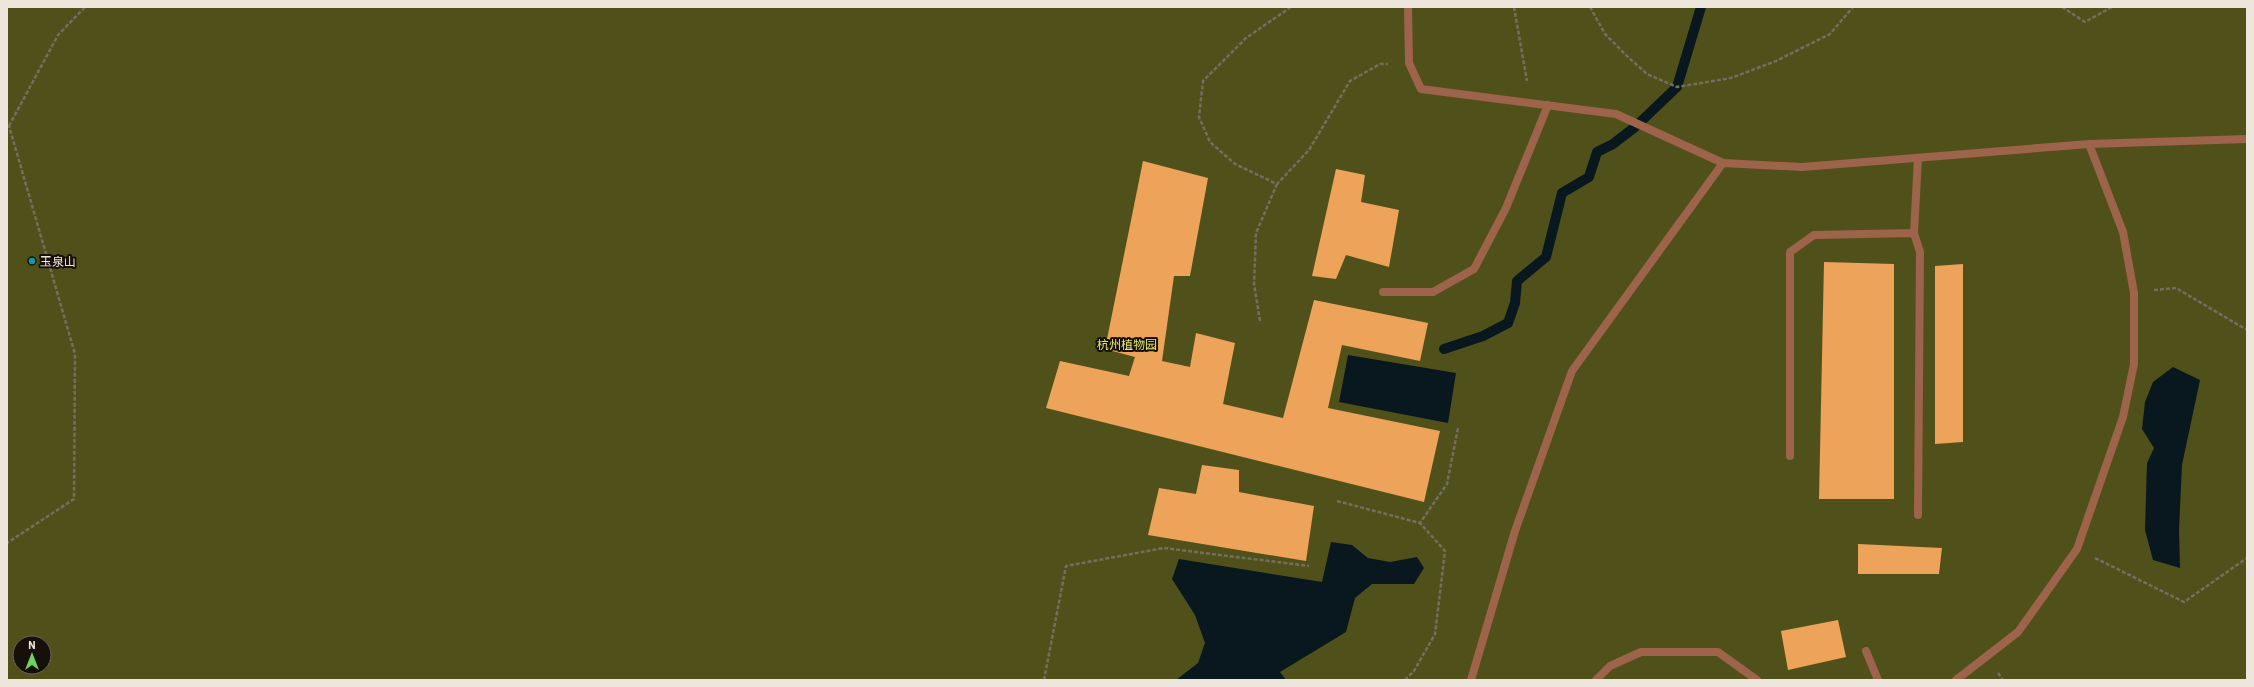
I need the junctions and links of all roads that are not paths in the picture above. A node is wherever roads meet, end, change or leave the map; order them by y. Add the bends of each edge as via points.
1 (1408, 7) edge
2 (1548, 105) junction
3 (2247, 139) edge
4 (2089, 144) junction
5 (1918, 158) junction
6 (1723, 163) junction
7 (1914, 233) junction
8 (1384, 292) dead end
9 (1790, 456) dead end
10 (1918, 515) dead end
11 (1866, 651) dead end
12 (1471, 680) edge
13 (1596, 680) edge
14 (1757, 680) edge
15 (1878, 680) edge
16 (1956, 680) edge

1 - 2 lane via 1409,63 1421,89
2 - 6 lane via 1616,114
2 - 8 lane via 1506,208 1474,269 1433,292
3 - 4 lane
4 - 5 lane
4 - 16 lane via 2123,232 2134,293 2134,364 2123,417 2077,549 2018,632
5 - 6 lane via 1802,167
5 - 7 lane
6 - 12 lane via 1572,371 1515,531
7 - 9 lane via 1814,235 1790,252
7 - 10 lane via 1920,252
11 - 15 lane
13 - 14 lane via 1610,666 1641,652 1718,652

